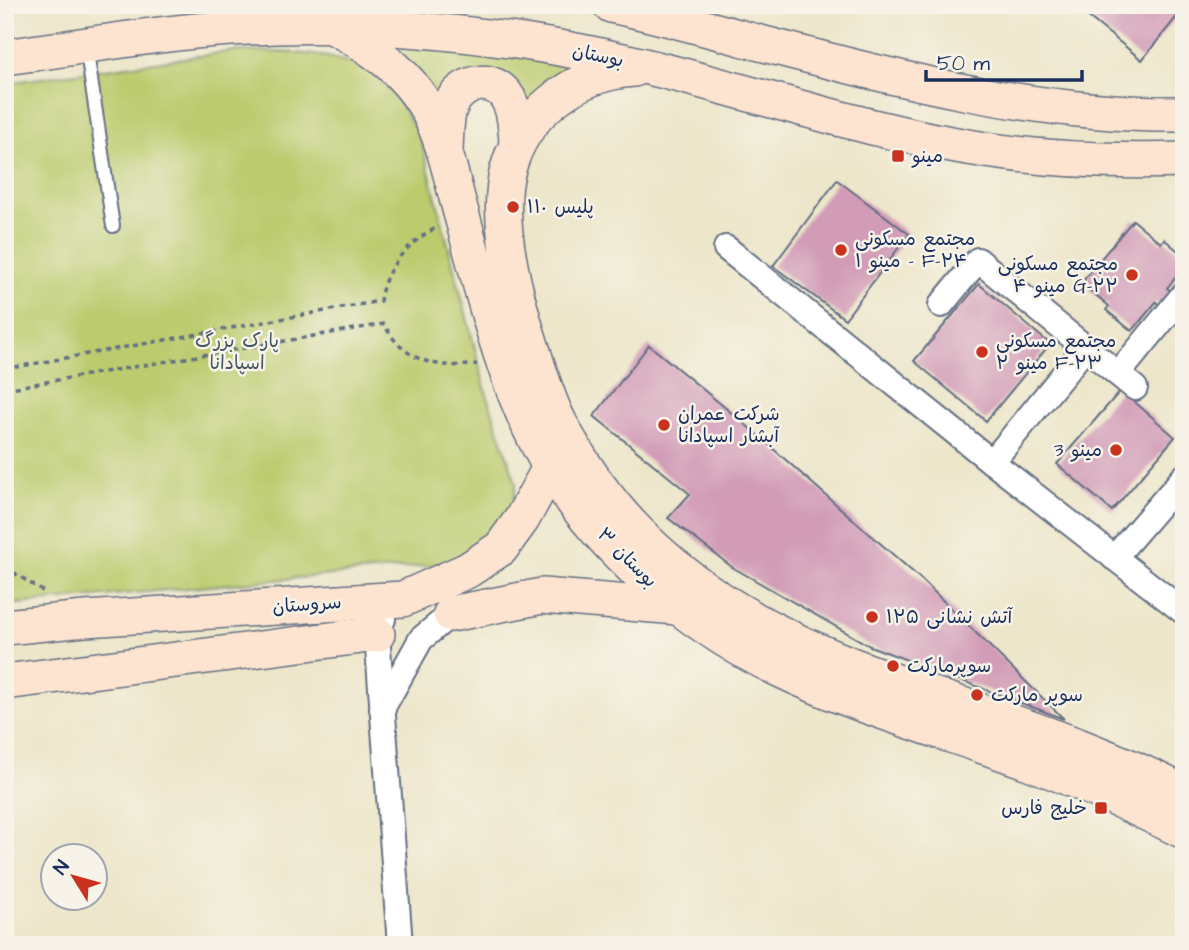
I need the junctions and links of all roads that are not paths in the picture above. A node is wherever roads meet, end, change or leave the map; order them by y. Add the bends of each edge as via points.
1 (611, 5) edge
2 (334, 27) junction
3 (86, 46) junction
4 (5, 57) edge
5 (649, 68) junction
6 (1184, 114) edge
7 (517, 143) junction
8 (445, 153) junction
9 (1184, 160) edge
10 (113, 226) dead end
11 (726, 248) dead end
12 (1184, 294) edge
13 (941, 304) dead end
14 (1086, 347) junction
15 (992, 462) junction
16 (551, 466) junction
17 (1184, 477) edge
18 (1114, 558) junction
19 (403, 599) junction
20 (678, 607) junction
21 (1184, 611) edge
22 (451, 614) joint
23 (5, 627) edge
24 (377, 634) junction
25 (5, 682) edge
26 (382, 710) junction
27 (1184, 793) edge
28 (1184, 831) edge
29 (400, 945) edge

1 - 6 street via 979,96 1089,111
2 - 3 street, بوستان via 229,28
2 - 5 street, بوستان via 475,34
2 - 8 street, بوستان ۳ via 400,72 429,112
3 - 4 street, بوستان
3 - 10 lane
5 - 7 street, بوستان ۳ via 620,70 574,86 531,122
5 - 9 street, بوستان via 984,150 1084,160
7 - 8 street via 511,105 503,91 489,82 475,83 460,91 450,107
7 - 27 street, بوستان ۳ via 507,172 506,236 534,354 558,420 580,457 608,498 670,564 740,612 828,657 1057,740
8 - 16 street, بوستان ۳ via 505,360 529,426
11 - 15 street
12 - 14 street via 1126,381
13 - 14 street via 978,260
14 - 15 street
15 - 18 street
16 - 19 street, سروستان via 501,548 468,570
16 - 20 street, بوستان ۳ via 576,506 638,573
17 - 18 street
18 - 21 street
19 - 23 street, سروستان
19 - 24 street via 385,614
20 - 22 street via 542,596
20 - 28 street, بوستان ۳ via 781,670 1032,763
22 - 26 street via 421,639
24 - 25 street, سروستان
24 - 26 street
26 - 29 street

